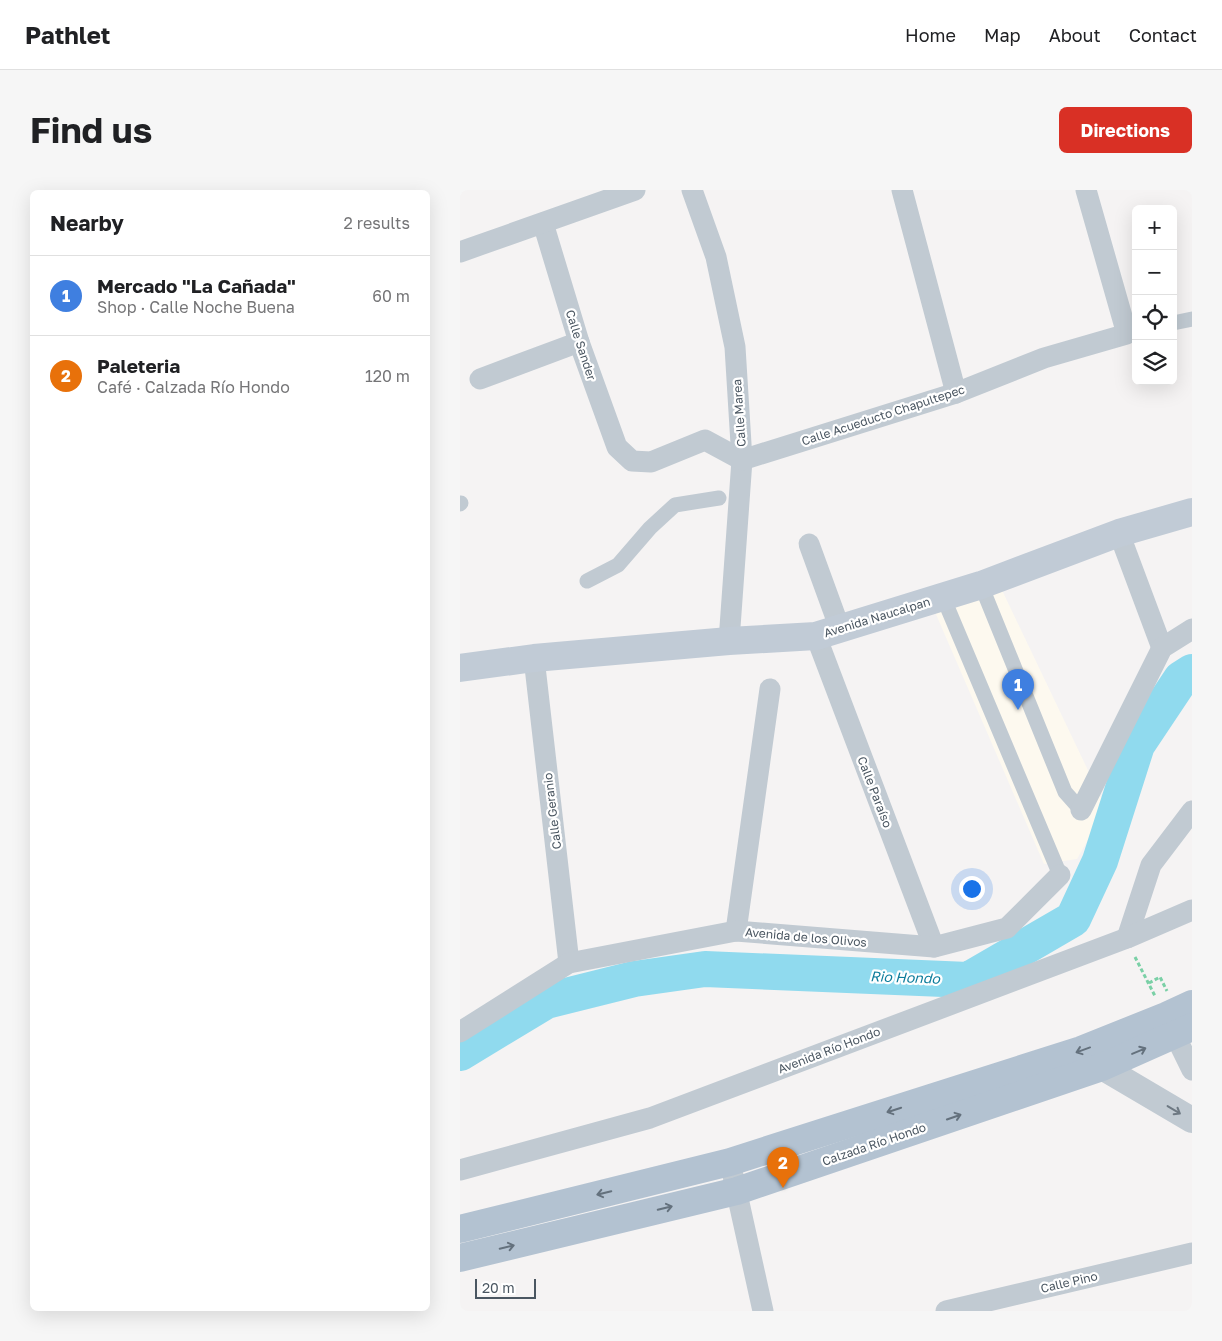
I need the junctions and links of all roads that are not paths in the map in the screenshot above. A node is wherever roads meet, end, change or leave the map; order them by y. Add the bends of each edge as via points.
1 (635, 190) edge
2 (692, 190) edge
3 (902, 190) edge
4 (1086, 190) edge
5 (543, 223) junction
6 (460, 252) edge
7 (1192, 319) edge
8 (1177, 322) edge
9 (1131, 333) edge
10 (579, 342) junction
11 (480, 379) dead end
12 (956, 393) junction
13 (742, 460) junction
14 (718, 498) dead end
15 (1192, 512) edge
16 (1119, 533) junction
17 (809, 544) dead end
18 (587, 582) dead end
19 (981, 585) junction
20 (943, 597) junction
21 (1192, 629) edge
22 (828, 633) junction
23 (729, 641) junction
24 (1162, 648) junction
25 (534, 658) junction
26 (460, 668) edge
27 (770, 689) dead end
28 (1081, 810) joint
29 (1192, 811) edge
30 (1060, 875) joint
31 (1192, 910) edge
32 (736, 931) junction
33 (1127, 938) junction
34 (934, 947) junction
35 (570, 963) junction
36 (1192, 1004) edge
37 (1178, 1026) edge
38 (460, 1032) edge
39 (1102, 1067) junction
40 (1192, 1070) edge
41 (1192, 1120) edge
42 (730, 1162) junction
43 (460, 1170) edge
44 (737, 1191) junction
45 (460, 1229) edge
46 (1192, 1253) edge
47 (460, 1258) edge
48 (763, 1311) edge
49 (946, 1311) edge

1 - 5 street
2 - 13 street, Calle Marea via 716,257 735,347
3 - 12 street
4 - 9 street
5 - 6 street
5 - 10 street, Calle Sander
7 - 8 street
9 - 12 street, Calle Acueducto Chapultepec via 1044,358
10 - 11 street
10 - 13 street, Calle Sander via 617,447 632,461 651,462 705,440
12 - 13 street, Calle Acueducto Chapultepec
13 - 23 street, Calle Marea
14 - 18 street via 676,505 650,528 618,565
15 - 16 main road, Avenida Naucalpan
16 - 19 main road, Avenida Naucalpan
16 - 24 street
17 - 22 street
19 - 20 main road, Avenida Naucalpan
19 - 28 street via 1064,792
20 - 22 main road, Avenida Naucalpan
20 - 30 street
21 - 24 street
22 - 23 main road, Avenida Naucalpan
22 - 34 street, Calle Paraíso
23 - 25 main road, Avenida Naucalpan
24 - 28 street
25 - 26 main road, Avenida Naucalpan
25 - 35 street, Calle Geranio
27 - 32 street
29 - 33 street via 1151,865
30 - 34 street, Avenida de los Olivos via 1007,928
31 - 33 street, Avenida Río Hondo
32 - 34 street, Avenida de los Olivos
32 - 35 street, Avenida de los Olivos
33 - 43 street, Avenida Río Hondo via 650,1118
35 - 38 street, Avenida de los Olivos
36 - 37 main road, Calzada Río Hondo
39 -> 37 main road, Calzada Río Hondo
37 - 40 street
37 -> 42 main road, Calzada Río Hondo via 1081,1050
39 -> 41 street
44 -> 39 main road, Calzada Río Hondo
42 - 44 street
42 -> 45 main road, Calzada Río Hondo
47 -> 44 main road, Calzada Río Hondo
44 - 48 street
46 - 49 street, Calle Pino

